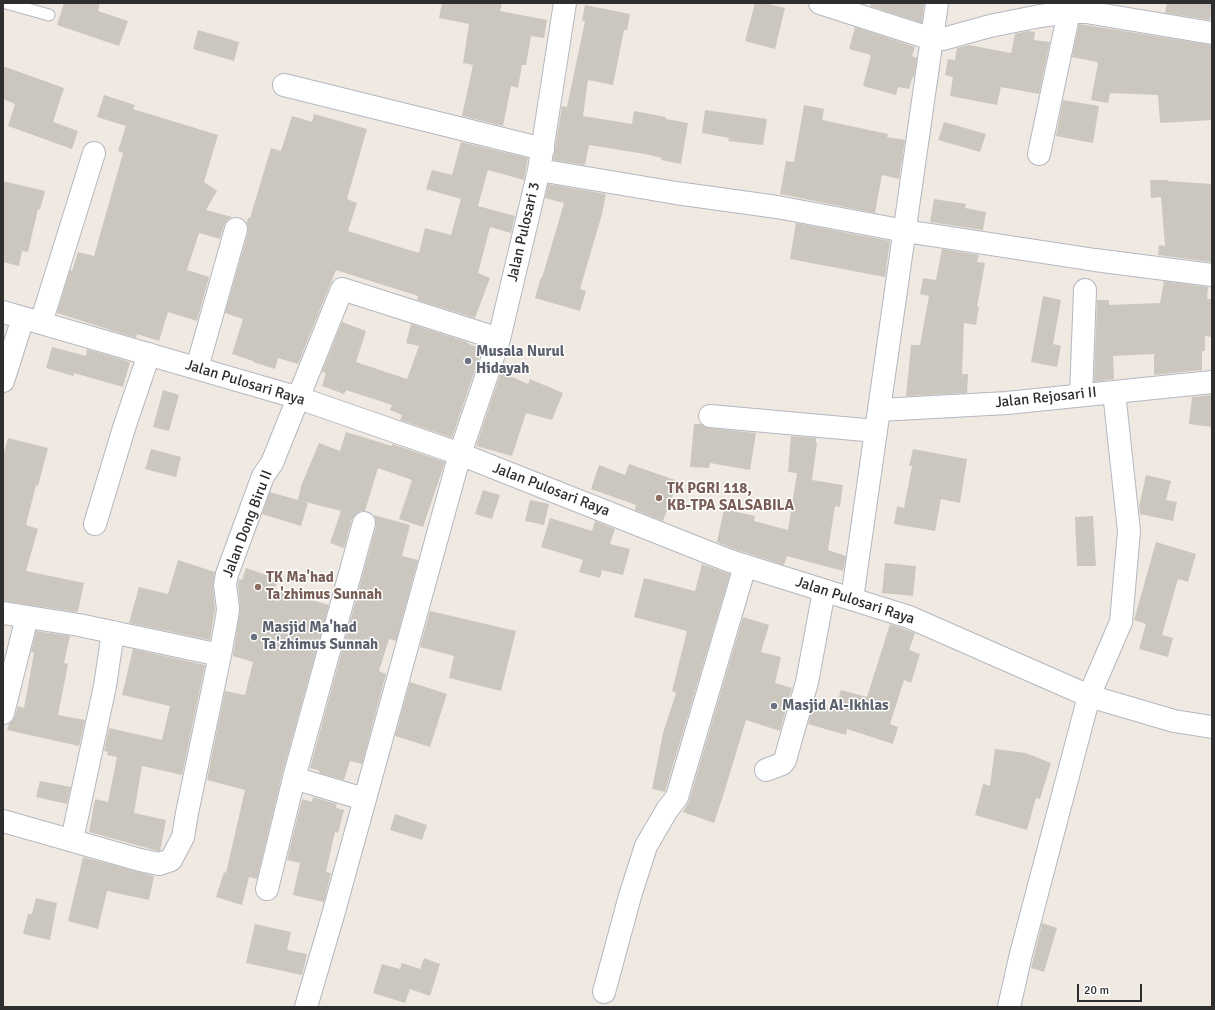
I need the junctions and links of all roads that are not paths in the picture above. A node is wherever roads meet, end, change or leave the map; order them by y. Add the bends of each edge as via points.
1 (6, 3) edge
2 (565, 3) edge
3 (820, 3) edge
4 (937, 3) edge
5 (1069, 12) junction
6 (49, 14) dead end
7 (1212, 33) edge
8 (932, 39) junction
9 (284, 85) dead end
10 (94, 153) dead end
11 (1039, 154) dead end
12 (541, 160) junction
13 (236, 229) dead end
14 (905, 231) junction
15 (1212, 275) edge
16 (1085, 290) dead end
17 (22, 318) edge
18 (499, 339) junction
19 (149, 354) junction
20 (197, 368) junction
21 (3, 381) edge
22 (1212, 382) edge
23 (1114, 392) junction
24 (1080, 395) junction
25 (299, 398) junction
26 (710, 416) dead end
27 (877, 421) junction
28 (460, 454) junction
29 (364, 523) dead end
30 (95, 524) dead end
31 (745, 566) junction
32 (824, 591) junction
33 (852, 599) junction
34 (3, 613) edge
35 (27, 617) junction
36 (113, 632) junction
37 (220, 655) junction
38 (1089, 696) junction
39 (4, 708) edge
40 (1212, 727) edge
41 (766, 770) dead end
42 (294, 778) junction
43 (364, 799) junction
44 (3, 821) edge
45 (72, 840) junction
46 (267, 889) dead end
47 (604, 992) dead end
48 (306, 1007) edge
49 (1009, 1007) edge

1 - 6 lane
2 - 12 street, Jalan Pulosari 3
3 - 8 street
4 - 8 street
5 - 7 street via 1086,12
5 - 8 street via 990,26 943,39
5 - 11 street
8 - 14 street
9 - 12 street
10 - 17 street
12 - 14 street via 670,192 777,207
12 - 18 street, Jalan Pulosari 3
13 - 20 street
14 - 15 street
14 - 27 street
16 - 24 street
17 - 19 street, Jalan Pulosari Raya
17 - 21 street
18 - 25 street, Jalan Dong Biru II via 342,289
18 - 28 street, Jalan Pulosari 3
19 - 20 street, Jalan Pulosari Raya
19 - 30 street
20 - 25 street, Jalan Pulosari Raya
22 - 23 street, Jalan Rejosari II
23 - 24 street, Jalan Rejosari II
23 - 38 street via 1129,531 1121,622
24 - 27 street, Jalan Rejosari II
25 - 28 street, Jalan Pulosari Raya
25 - 37 street, Jalan Dong Biru II via 272,463 263,476 227,574 225,585 228,609
26 - 27 street, Jalan Rejosari II
27 - 33 street
28 - 31 street, Jalan Pulosari Raya
28 - 43 street, Jalan Pulosari 3
29 - 42 street
31 - 32 street, Jalan Pulosari Raya
31 - 47 street via 677,797 646,846
32 - 33 street, Jalan Pulosari Raya
32 - 41 street via 807,682 785,760 782,764
33 - 38 street, Jalan Pulosari Raya via 909,617
34 - 35 street
35 - 36 street
35 - 39 street
36 - 37 street
36 - 45 street via 105,686
37 - 45 street, Jalan Dong Biru II via 183,837 171,860 158,864
38 - 40 street, Jalan Pulosari Raya via 1174,721
38 - 49 street
42 - 43 street
42 - 46 street
43 - 48 street, Jalan Pulosari 3 via 334,915
44 - 45 street

